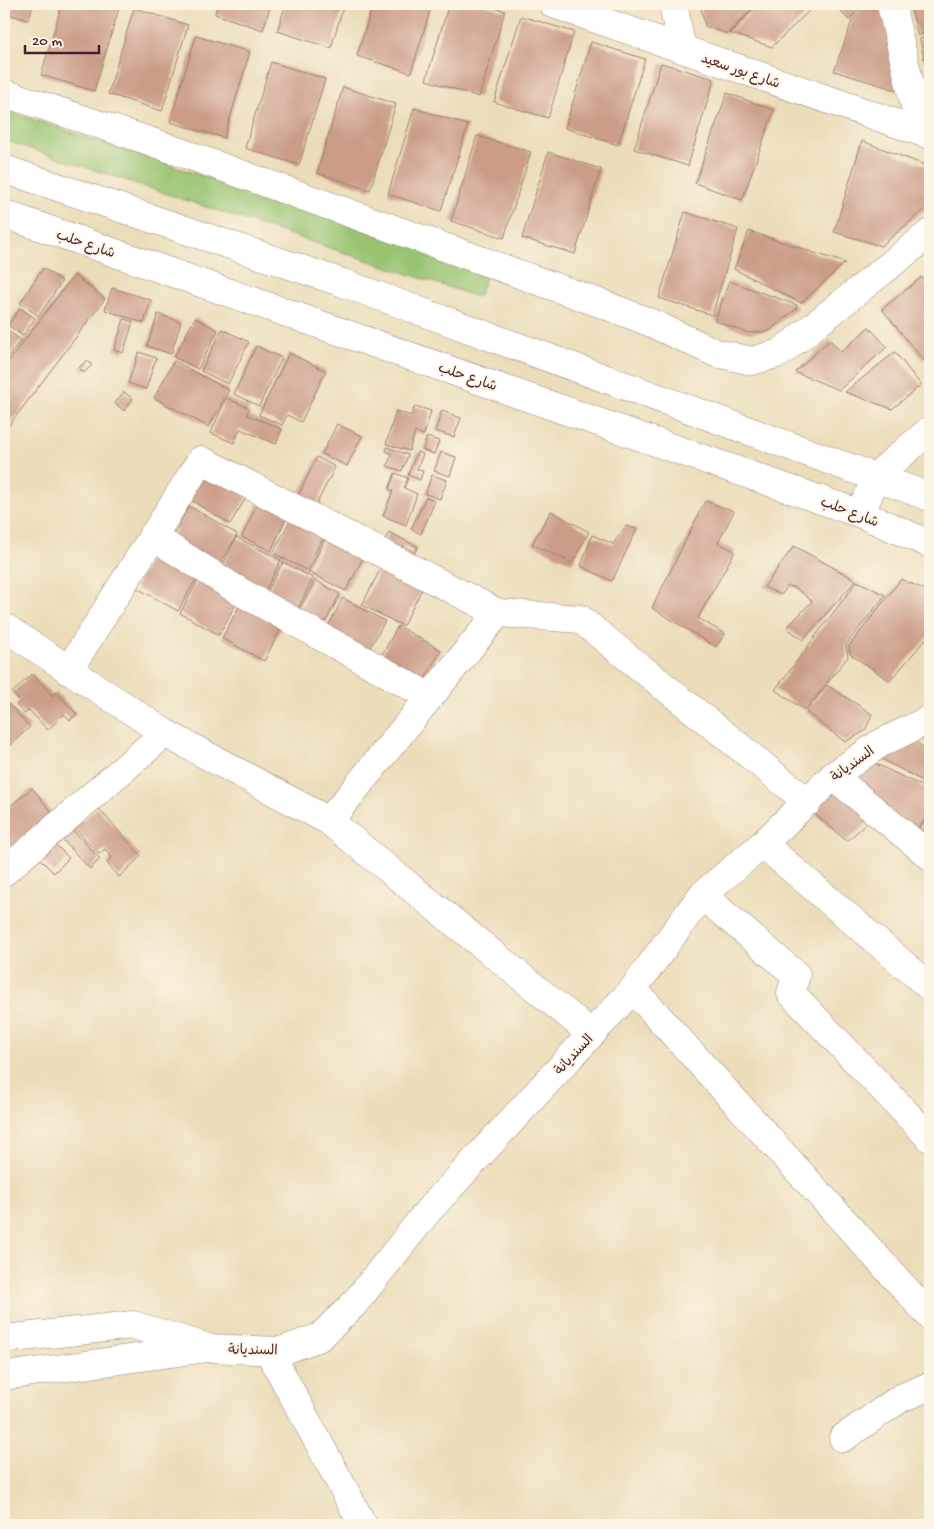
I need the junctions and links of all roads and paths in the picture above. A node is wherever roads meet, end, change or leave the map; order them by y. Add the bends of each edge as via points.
1 (552, 4) edge
2 (673, 4) edge
3 (891, 4) edge
4 (682, 49) junction
5 (4, 93) edge
6 (926, 134) edge
7 (4, 169) edge
8 (4, 214) edge
9 (930, 233) edge
10 (930, 430) edge
11 (876, 476) junction
12 (930, 497) edge
13 (861, 514) junction
14 (152, 536) junction
15 (930, 544) edge
16 (498, 613) junction
17 (4, 627) edge
18 (68, 671) junction
19 (430, 697) junction
20 (930, 719) edge
21 (165, 733) junction
22 (833, 776) junction
23 (808, 802) junction
24 (329, 821) junction
25 (762, 844) junction
26 (930, 856) edge
27 (4, 872) edge
28 (702, 895) junction
29 (930, 986) edge
30 (633, 989) junction
31 (592, 1034) junction
32 (930, 1138) edge
33 (930, 1316) edge
34 (4, 1339) edge
35 (208, 1348) junction
36 (269, 1350) junction
37 (4, 1376) edge
38 (930, 1386) edge
39 (843, 1438) dead end
40 (363, 1525) edge

1 - 4 street, شارع بور سعيد
2 - 4 street
3 - 6 street
4 - 6 street, شارع بور سعيد
5 - 9 street via 161,145 605,305 716,353 752,361 780,353
7 - 11 street via 343,283
8 - 13 street, شارع حلب
10 - 11 street
11 - 12 street
11 - 13 street
13 - 15 street, شارع حلب
14 - 16 street via 201,460
14 - 18 street
14 - 19 street via 239,591
16 - 19 street
16 - 23 street via 580,619
17 - 18 street
18 - 21 street
19 - 24 street
20 - 22 street, السنديانة via 879,744
21 - 24 street
21 - 27 street
22 - 23 street, السنديانة
22 - 26 street
23 - 25 street, السنديانة
24 - 31 street
25 - 28 street, السنديانة
25 - 29 street
28 - 30 street, السنديانة
28 - 32 street via 796,975 791,993
30 - 31 street, السنديانة
30 - 33 street
31 - 36 street, السنديانة via 428,1211 354,1304 320,1337 281,1351
34 - 35 street via 133,1325
35 - 36 street, السنديانة
35 - 37 street
36 - 40 street
38 - 39 street via 902,1398

